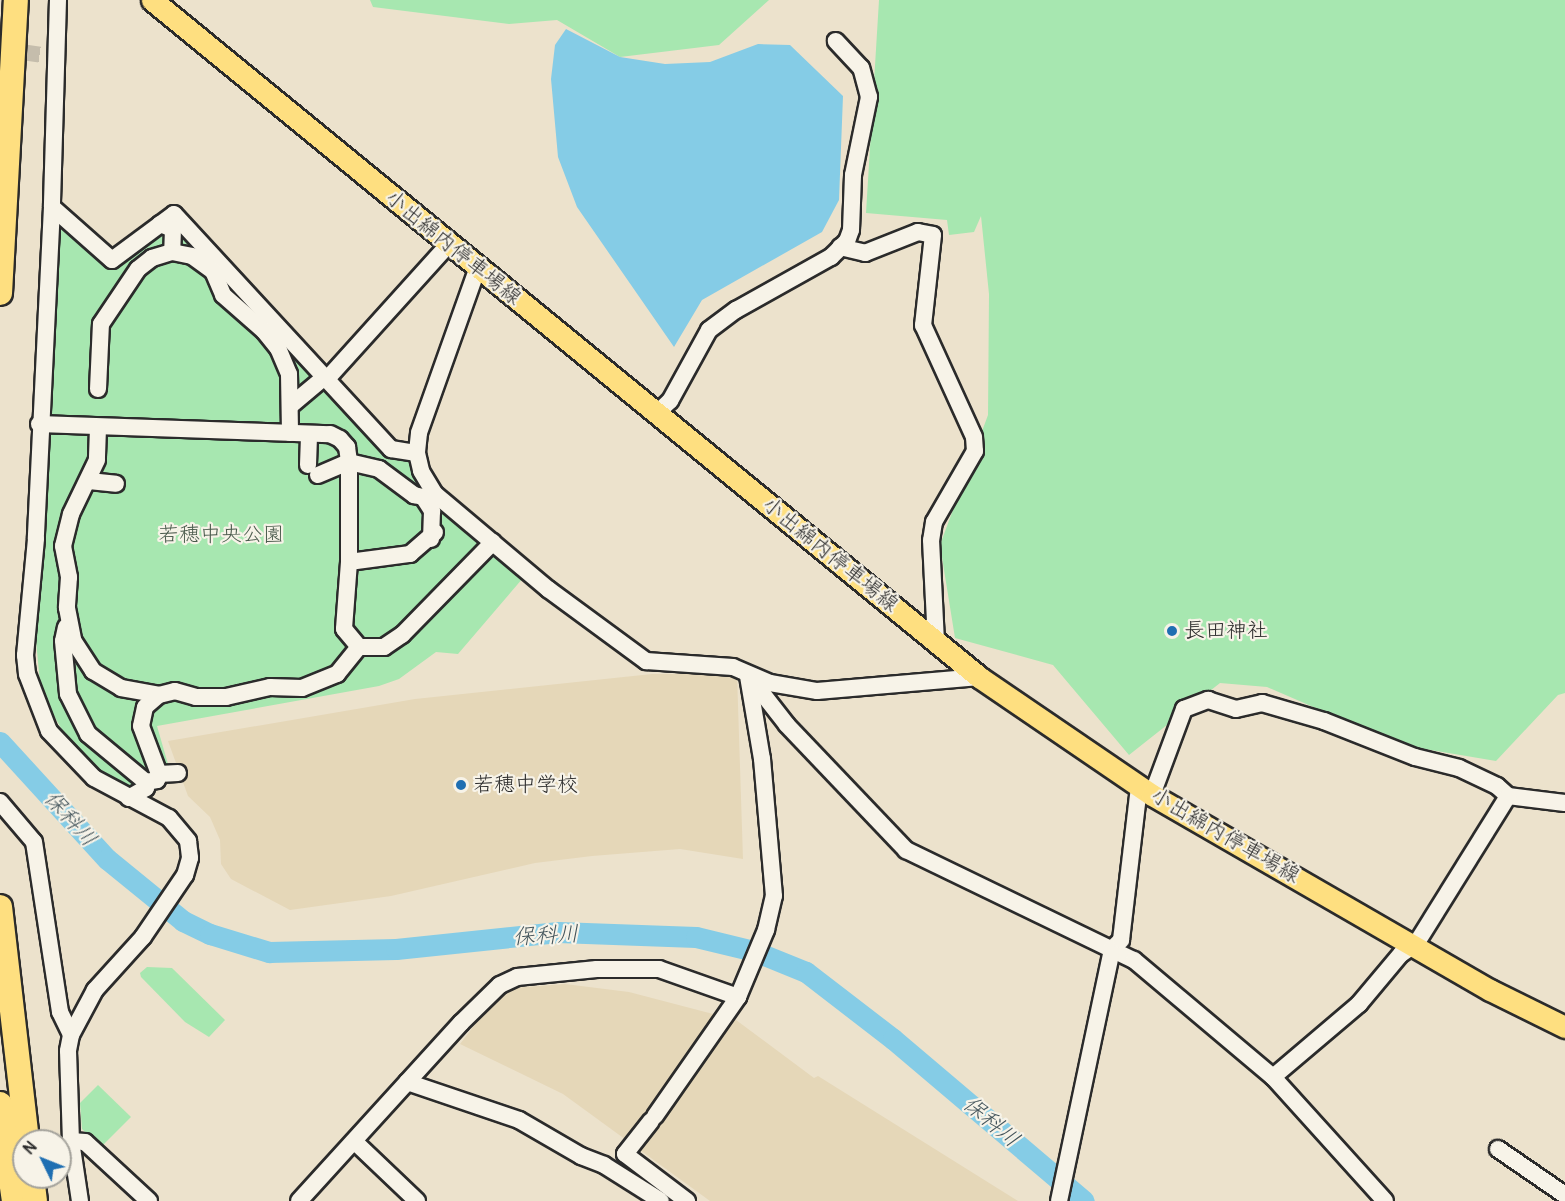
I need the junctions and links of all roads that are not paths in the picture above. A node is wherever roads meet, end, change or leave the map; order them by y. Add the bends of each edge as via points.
1 (16, 0) edge
2 (58, 0) edge
3 (152, 0) edge
4 (836, 41) dead end
5 (52, 207) junction
6 (173, 227) junction
7 (449, 244) junction
8 (840, 247) junction
9 (172, 252) junction
10 (478, 267) junction
11 (0, 293) edge
12 (324, 379) junction
13 (98, 389) dead end
14 (290, 406) junction
15 (657, 413) junction
16 (39, 424) junction
17 (98, 428) junction
18 (290, 433) junction
19 (309, 434) junction
20 (417, 453) junction
21 (349, 462) junction
22 (89, 482) junction
23 (116, 484) dead end
24 (450, 507) junction
25 (431, 539) junction
26 (493, 542) junction
27 (349, 562) junction
28 (69, 618) junction
29 (936, 642) junction
30 (359, 647) junction
31 (748, 675) junction
32 (979, 677) junction
33 (159, 695) junction
34 (177, 773) dead end
35 (153, 778) junction
36 (1145, 790) junction
37 (1508, 796) junction
38 (129, 798) junction
39 (0, 802) edge
40 (1565, 803) edge
41 (0, 906) edge
42 (1416, 944) junction
43 (1112, 949) junction
44 (738, 997) junction
45 (1565, 1027) edge
46 (71, 1035) junction
47 (1273, 1077) junction
48 (407, 1082) junction
49 (0, 1104) edge
50 (26, 1129) edge
51 (71, 1129) edge
52 (72, 1141) edge
53 (354, 1141) junction
54 (72, 1148) edge
55 (1498, 1149) dead end
56 (1565, 1195) edge
57 (14, 1201) edge
58 (80, 1201) edge
59 (149, 1201) edge
60 (299, 1201) edge
61 (417, 1201) edge
62 (661, 1201) edge
63 (687, 1201) edge
64 (1059, 1201) edge
65 (1384, 1201) edge

1 - 11 highway
2 - 5 street via 49,55
3 - 7 main road, 小出綿内停車場線
4 - 8 street via 861,68 869,97 853,175 851,230
5 - 6 street via 112,260
5 - 16 street
6 - 9 street
6 - 12 street
7 - 10 main road, 小出綿内停車場線
7 - 12 street
8 - 15 street via 709,330 670,401
8 - 29 street via 865,253 918,232 933,235 923,325 974,437 975,452 934,522 931,540
9 - 13 street via 152,258 138,269 102,324
9 - 14 street via 192,256 213,271 223,295 278,348 289,374
10 - 15 main road, 小出綿内停車場線
10 - 20 street via 427,408
12 - 14 street
12 - 20 street via 391,448
14 - 18 street
15 - 29 main road, 小出綿内停車場線
16 - 17 street
16 - 38 street via 27,674 49,731 94,778
17 - 18 street
17 - 22 street via 97,460
18 - 19 street
19 - 21 street via 340,439 347,447
19 - 21 street via 313,470
20 - 24 street via 421,471 435,495
21 - 25 street via 379,469 414,495 423,497 432,511
21 - 27 street
22 - 23 street
22 - 28 street via 71,514 63,546 69,577
24 - 25 street
24 - 26 street
25 - 27 street via 410,554
26 - 30 street via 402,635 384,647
26 - 31 street via 572,609 646,661 733,667
27 - 30 street via 344,629
28 - 33 street via 73,640 93,671 121,688
28 - 35 street via 63,641 68,694 88,734
29 - 32 main road, 小出綿内停車場線
30 - 33 street via 337,674 302,688 270,687 226,697 175,691
31 - 32 street via 817,691
31 - 43 street via 787,724 906,850
31 - 44 street via 774,896 766,930
32 - 36 main road, 小出綿内停車場線
33 - 35 street via 145,707 141,726
34 - 35 street
35 - 38 street via 146,788
36 - 37 street via 1184,709 1208,700 1236,709 1262,703 1324,721 1373,743 1459,768 1497,786
36 - 42 main road, 小出綿内停車場線
36 - 43 street via 1121,940
37 - 40 street
37 - 42 street
38 - 46 street via 169,818 181,829 190,858 186,874 143,937 95,990
39 - 46 street via 34,842 60,1012
41 - 50 highway
42 - 45 main road, 小出綿内停車場線 via 1490,990
42 - 47 street via 1401,954 1359,1004
43 - 47 street via 1134,960
43 - 64 street
44 - 48 street via 659,969 597,969 517,977 500,985
44 - 63 street via 626,1154
46 - 51 street
47 - 65 street
48 - 53 street
48 - 62 street via 519,1120 604,1165
49 - 57 highway
52 - 59 street via 85,1142
53 - 60 street
53 - 61 street
54 - 58 street
55 - 56 street

